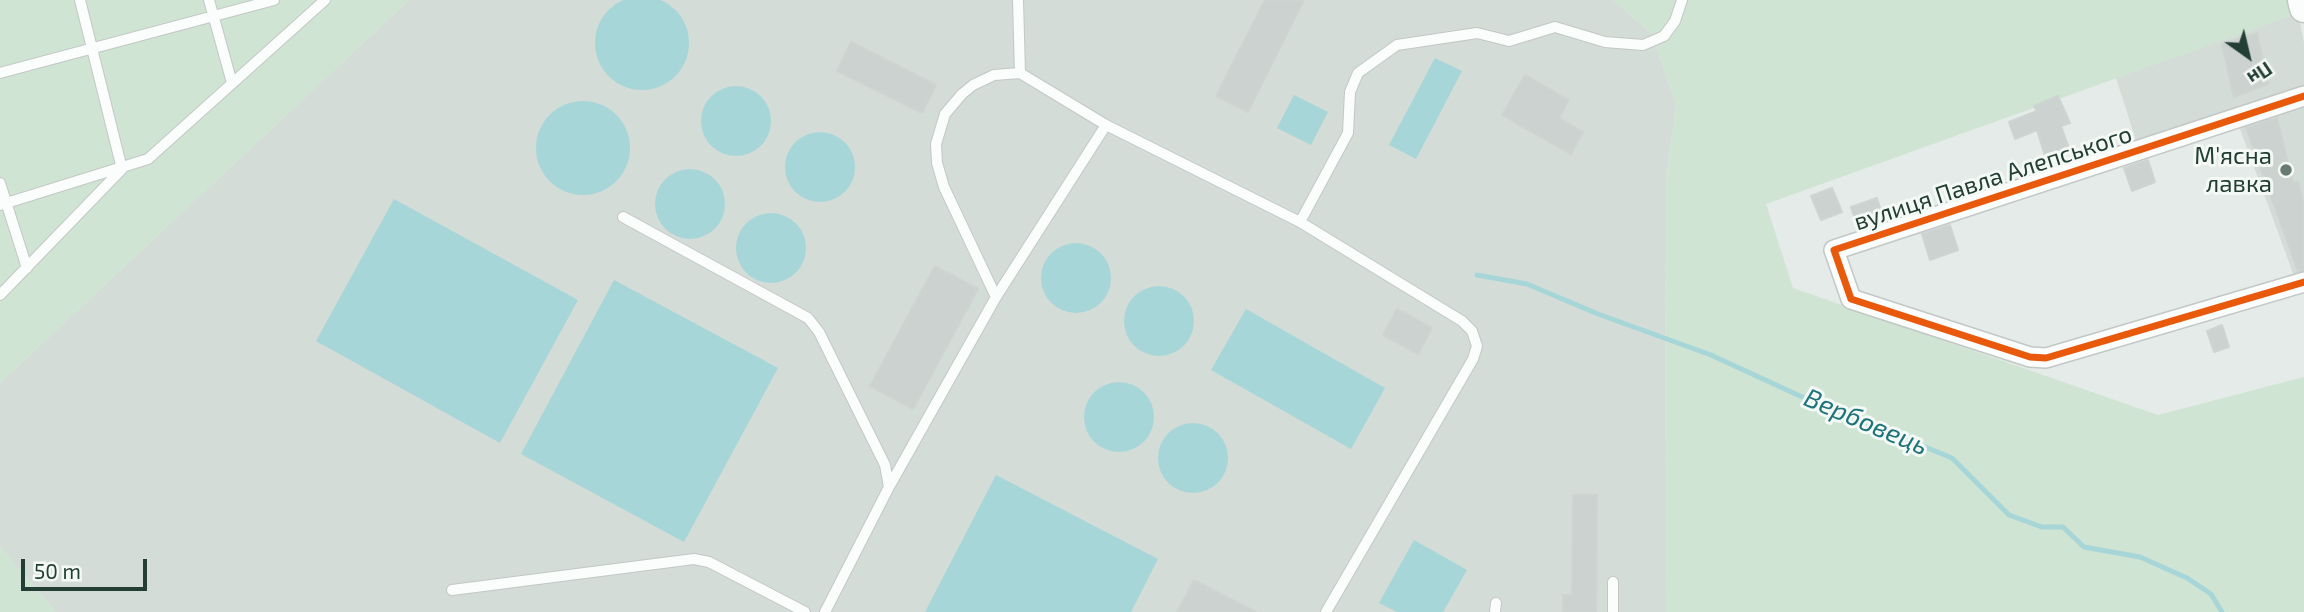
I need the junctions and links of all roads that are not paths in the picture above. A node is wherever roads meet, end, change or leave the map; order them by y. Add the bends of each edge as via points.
1 (80, 0) edge
2 (209, 0) edge
3 (274, 0) edge
4 (325, 0) edge
5 (1018, 0) edge
6 (1682, 0) edge
7 (2302, 0) edge
8 (2304, 8) edge
9 (213, 16) junction
10 (94, 47) junction
11 (0, 73) edge
12 (1020, 73) junction
13 (232, 83) junction
14 (2304, 96) edge
15 (1106, 125) junction
16 (122, 169) junction
17 (0, 183) edge
18 (3, 204) edge
19 (623, 217) dead end
20 (1300, 222) junction
21 (27, 268) junction
22 (2304, 282) edge
23 (0, 295) edge
24 (996, 297) junction
25 (889, 487) junction
26 (1613, 582) dead end
27 (452, 590) dead end
28 (805, 612) edge
29 (824, 612) edge
30 (1326, 612) edge
31 (1613, 612) edge

1 - 10 lane
2 - 9 lane
3 - 9 lane
4 - 13 lane
5 - 12 lane
6 - 20 lane via 1664,36 1643,45 1605,42 1555,27 1510,41 1477,33 1397,45 1358,73 1350,92 1348,133
7 - 8 street
9 - 10 lane
9 - 13 lane
10 - 11 lane
10 - 16 lane
12 - 15 lane
12 - 24 lane via 994,75 962,94 945,114 936,144 944,187
13 - 16 lane via 148,159
14 - 22 street, вулиця Павла Алепського via 1834,250 1851,299 2029,357 2046,358
15 - 20 lane
15 - 24 lane
16 - 18 lane
16 - 21 lane
17 - 18 lane
18 - 21 lane
19 - 25 lane via 808,318 885,465
20 - 30 lane via 1462,321 1477,346
21 - 23 lane
24 - 25 lane
25 - 29 lane
26 - 31 lane
27 - 28 lane via 694,559 709,562

